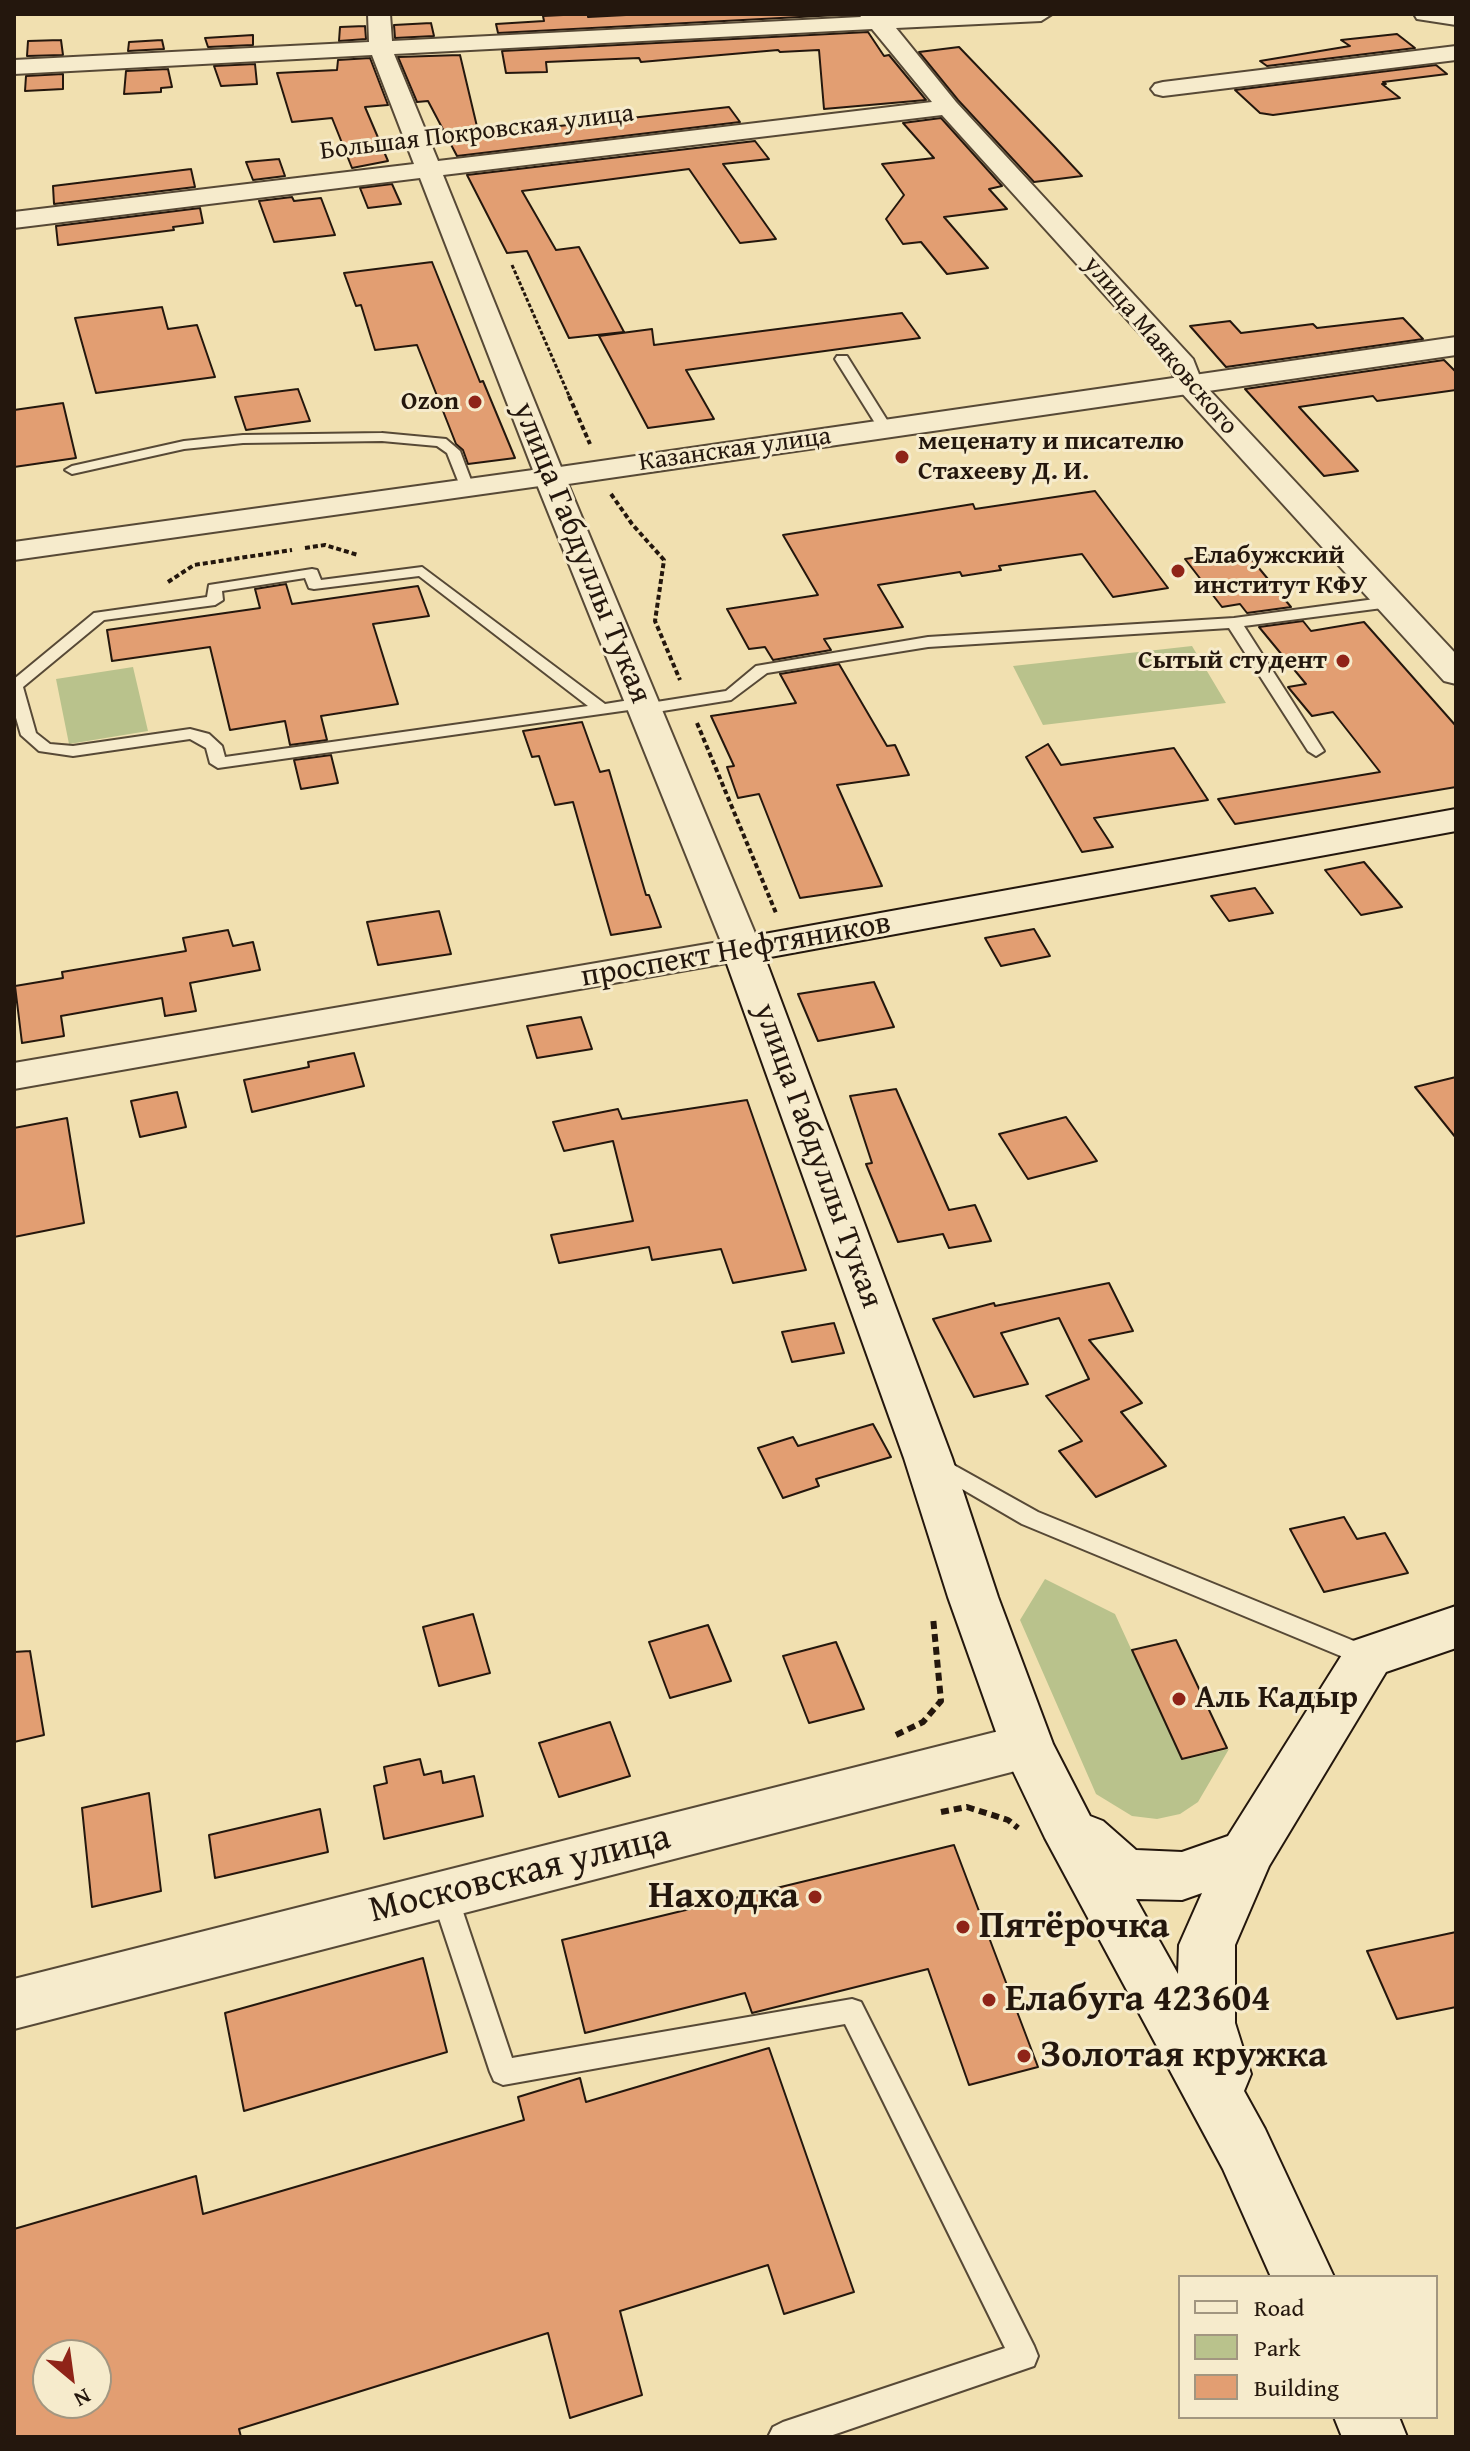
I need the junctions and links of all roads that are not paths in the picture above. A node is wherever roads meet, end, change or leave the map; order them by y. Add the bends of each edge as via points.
1 (379, 14) edge
2 (1041, 14) edge
3 (1425, 14) edge
4 (874, 18) edge
5 (1456, 18) edge
6 (381, 49) junction
7 (1456, 53) edge
8 (14, 67) edge
9 (1163, 89) dead end
10 (948, 107) junction
11 (427, 169) junction
12 (14, 220) edge
13 (1456, 346) edge
14 (842, 359) dead end
15 (1189, 384) junction
16 (885, 428) junction
17 (72, 470) dead end
18 (550, 477) junction
19 (467, 488) junction
20 (14, 551) edge
21 (1390, 602) junction
22 (1234, 623) junction
23 (1456, 674) edge
24 (14, 685) edge
25 (643, 706) junction
26 (603, 710) junction
27 (1316, 751) dead end
28 (1456, 820) edge
29 (742, 950) junction
30 (14, 1076) edge
31 (928, 1458) junction
32 (1456, 1627) edge
33 (1368, 1657) junction
34 (1027, 1746) junction
35 (1046, 1828) junction
36 (1247, 1853) junction
37 (444, 1894) junction
38 (14, 2004) edge
39 (1244, 2149) junction
40 (1302, 2275) edge
41 (783, 2437) edge

1 - 6 street, улица Габдуллы Тукая
2 - 4 street
3 - 5 street
4 - 6 street
4 - 10 street, улица Маяковского
6 - 8 street
6 - 11 street, улица Габдуллы Тукая
7 - 9 street
10 - 11 street, Большая Покровская улица
10 - 15 street, улица Маяковского via 1183,365
11 - 12 street, Большая Покровская улица
11 - 18 street, улица Габдуллы Тукая
13 - 15 main road, Казанская улица
14 - 16 lane
15 - 16 main road, Казанская улица
15 - 21 street, улица Маяковского
16 - 18 main road, Казанская улица
17 - 19 lane via 184,445 382,437 441,442 453,451
18 - 19 street, Казанская улица
18 - 25 main road, улица Габдуллы Тукая
19 - 20 street, Казанская улица
21 - 22 lane
21 - 23 street, улица Маяковского
22 - 25 lane via 928,642 762,669 731,695
22 - 27 lane
24 - 26 lane via 29,735 45,748 73,751 190,734 214,746 218,763
24 - 26 lane via 99,616 215,600 214,588 312,573 314,585 422,571
25 - 26 lane
25 - 29 main road, улица Габдуллы Тукая
28 - 29 main road, проспект Нефтяников
29 - 30 street, проспект Нефтяников
29 - 31 main road, улица Габдуллы Тукая
31 - 33 lane via 1030,1518
31 - 34 main road, улица Габдуллы Тукая
32 - 33 main road
33 - 36 main road
34 - 35 main road, улица Габдуллы Тукая
34 - 37 street, Московская улица
35 - 36 main road via 1124,1874 1182,1876
35 - 39 main road, улица Габдуллы Тукая
36 - 39 main road via 1207,1945 1206,2023
37 - 38 street, Московская улица
37 - 41 lane via 503,2072 852,2011 1024,2356
39 - 40 main road, улица Габдуллы Тукая

